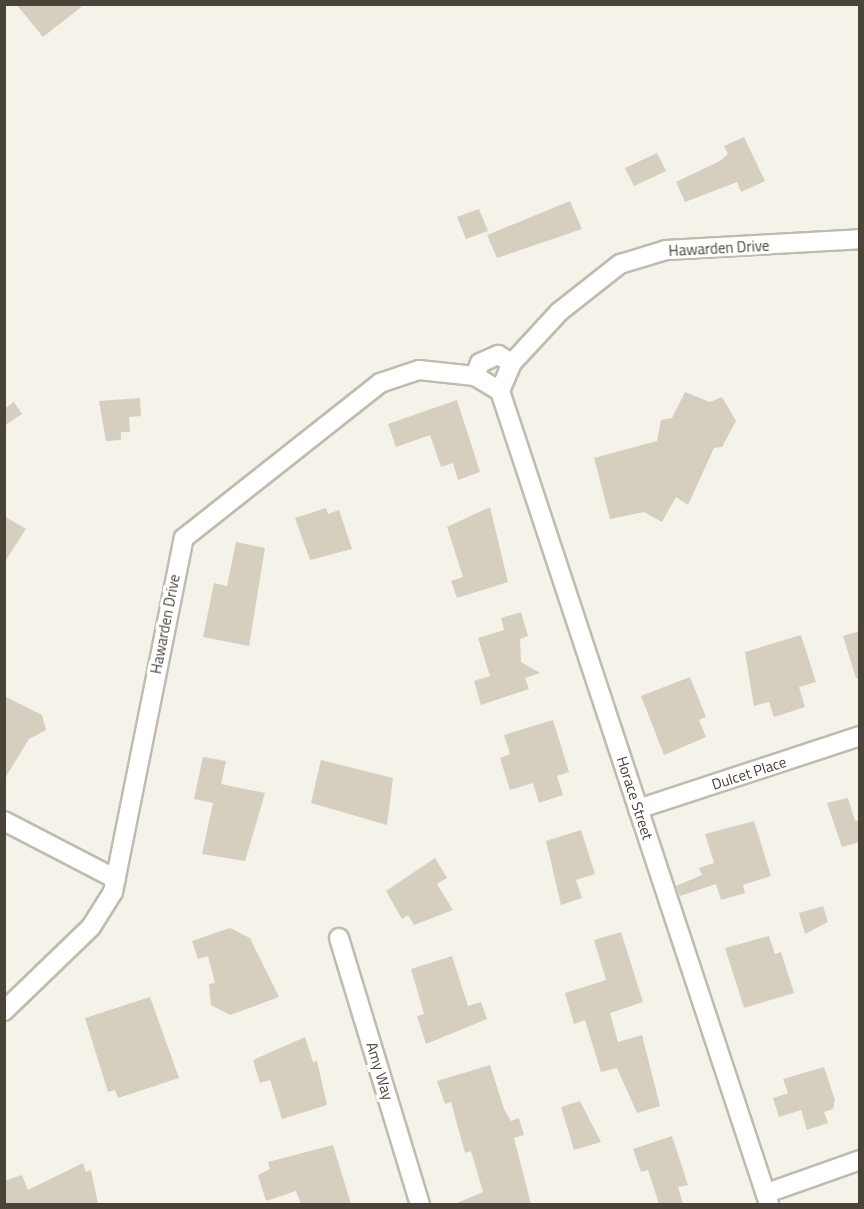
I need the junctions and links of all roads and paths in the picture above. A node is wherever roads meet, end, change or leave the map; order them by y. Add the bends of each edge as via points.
1 (860, 239) edge
2 (512, 363) junction
3 (475, 376) junction
4 (500, 391) junction
5 (860, 736) edge
6 (638, 809) junction
7 (4, 821) edge
8 (116, 879) junction
9 (339, 938) dead end
10 (4, 1011) edge
11 (860, 1161) edge
12 (768, 1199) edge
13 (420, 1204) edge

1 - 2 street, Hawarden Drive via 666,250 621,264 559,312
2 - 3 street via 498,355 480,363
2 - 4 street, Hawarden Drive
3 - 4 street, Hawarden Drive
3 - 8 street, Hawarden Drive via 419,370 380,383 184,538
4 - 6 street, Horace Street
5 - 6 street, Dulcet Place
6 - 12 street, Horace Street
7 - 8 street
8 - 10 street, Hawarden Drive via 91,927
9 - 13 street, Amy Way
11 - 12 street

